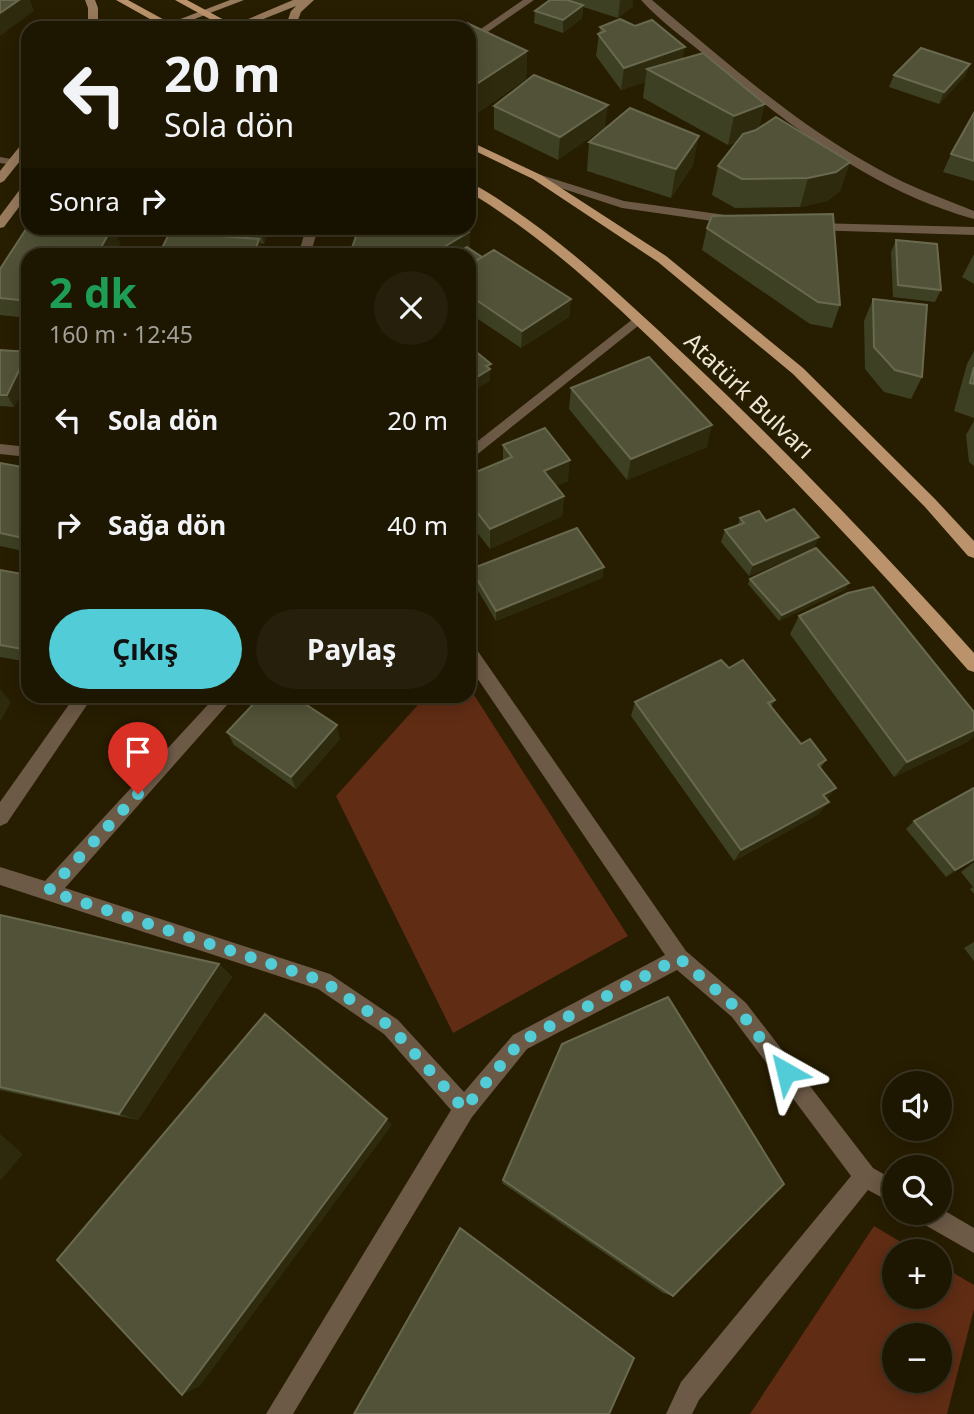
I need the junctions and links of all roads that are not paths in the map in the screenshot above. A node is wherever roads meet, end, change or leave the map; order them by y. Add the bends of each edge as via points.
1 (90, 0) edge
2 (121, 0) edge
3 (180, 0) edge
4 (239, 0) edge
5 (302, 0) edge
6 (309, 0) edge
7 (529, 0) edge
8 (646, 0) edge
9 (204, 12) junction
10 (93, 21) edge
11 (158, 21) edge
12 (182, 21) edge
13 (220, 21) edge
14 (250, 21) edge
15 (292, 21) edge
16 (476, 37) edge
17 (476, 147) edge
18 (21, 149) edge
19 (6, 161) edge
20 (537, 177) junction
21 (0, 179) edge
22 (476, 192) edge
23 (21, 196) edge
24 (974, 215) edge
25 (741, 221) edge
26 (0, 225) edge
27 (796, 227) edge
28 (974, 231) edge
29 (638, 319) junction
30 (0, 449) edge
31 (476, 450) edge
32 (21, 451) edge
33 (974, 552) edge
34 (476, 662) edge
35 (974, 665) edge
36 (80, 703) edge
37 (221, 703) edge
38 (0, 817) edge
39 (1, 877) edge
40 (48, 891) junction
41 (679, 958) junction
42 (464, 1109) junction
43 (865, 1176) junction
44 (882, 1186) edge
45 (947, 1225) edge
46 (974, 1241) edge
47 (279, 1414) edge
48 (680, 1414) edge

1 - 10 main road
2 - 11 main road
3 - 9 main road
4 - 9 main road
5 - 14 main road
6 - 15 main road
7 - 16 street
8 - 24 street via 785,115 832,147 920,195
9 - 12 main road
9 - 13 main road
17 - 20 main road, Atatürk Bulvarı
18 - 19 main road
19 - 21 main road
20 - 25 street via 622,204
20 - 33 main road, Atatürk Bulvarı via 662,259 798,371
22 - 29 main road, Atatürk Bulvarı via 549,240
23 - 26 main road
27 - 28 street
29 - 31 street
29 - 35 main road, Atatürk Bulvarı via 772,445
30 - 32 street
34 - 41 street
36 - 38 street
37 - 40 street
39 - 40 street
40 - 42 street via 323,981 391,1027
41 - 42 street via 520,1042
41 - 43 street via 739,1010
42 - 47 street
43 - 44 street
43 - 48 street via 690,1391
45 - 46 street

